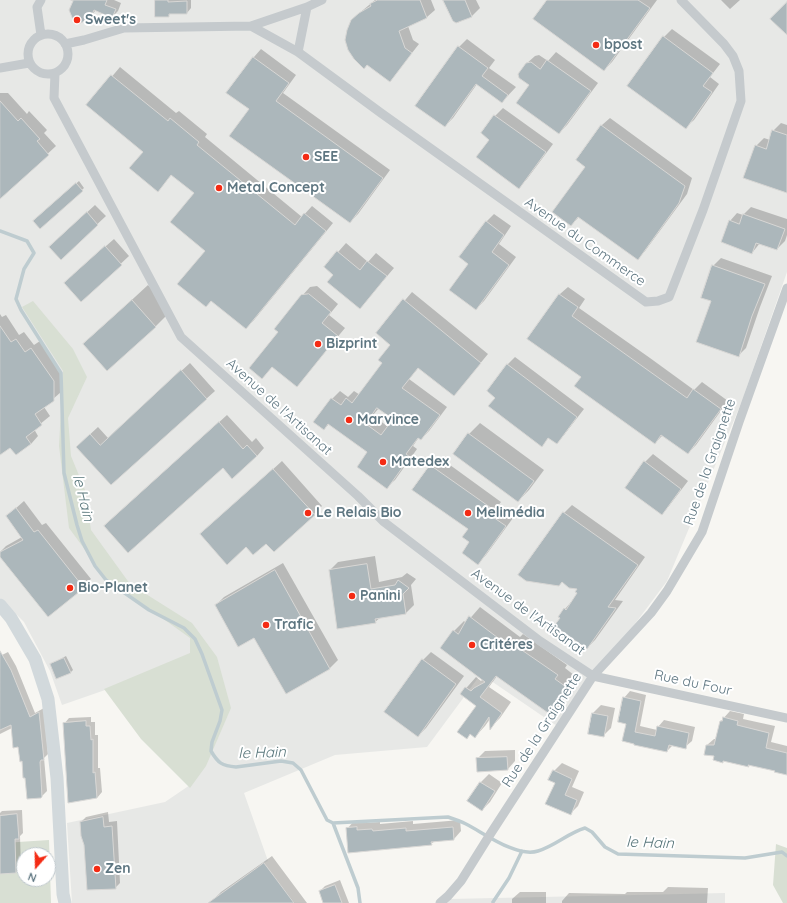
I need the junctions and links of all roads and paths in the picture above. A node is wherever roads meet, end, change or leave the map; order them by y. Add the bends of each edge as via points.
1 (41, 0) edge
2 (322, 0) edge
3 (681, 0) edge
4 (307, 7) junction
5 (251, 26) junction
6 (41, 35) junction
7 (65, 44) junction
8 (298, 52) junction
9 (29, 63) junction
10 (0, 68) edge
11 (55, 73) junction
12 (787, 288) edge
13 (0, 605) edge
14 (593, 676) junction
15 (787, 718) edge
16 (63, 900) edge
17 (440, 903) edge

1 - 6 street via 37,7
2 - 4 street, Avenue du Commerce
3 - 8 street, Avenue du Commerce via 733,56 739,71 741,101 669,297 658,302 646,302
4 - 5 street, Avenue du Commerce
4 - 8 street
5 - 7 street, Avenue du Commerce via 124,28
5 - 8 street, Avenue du Commerce
6 - 7 street via 52,34
6 - 9 street via 32,41 28,51
7 - 11 street via 67,62
9 - 10 street
9 - 11 street via 38,72
11 - 14 street, Avenue de l'Artisanat via 54,98 181,337 384,522 540,641
12 - 14 street, Rue de la Graignette via 702,532 675,578 650,613
13 - 16 main road via 11,618 35,659 48,699 56,778
14 - 15 street, Rue du Four
14 - 17 street, Rue de la Graignette via 461,881

